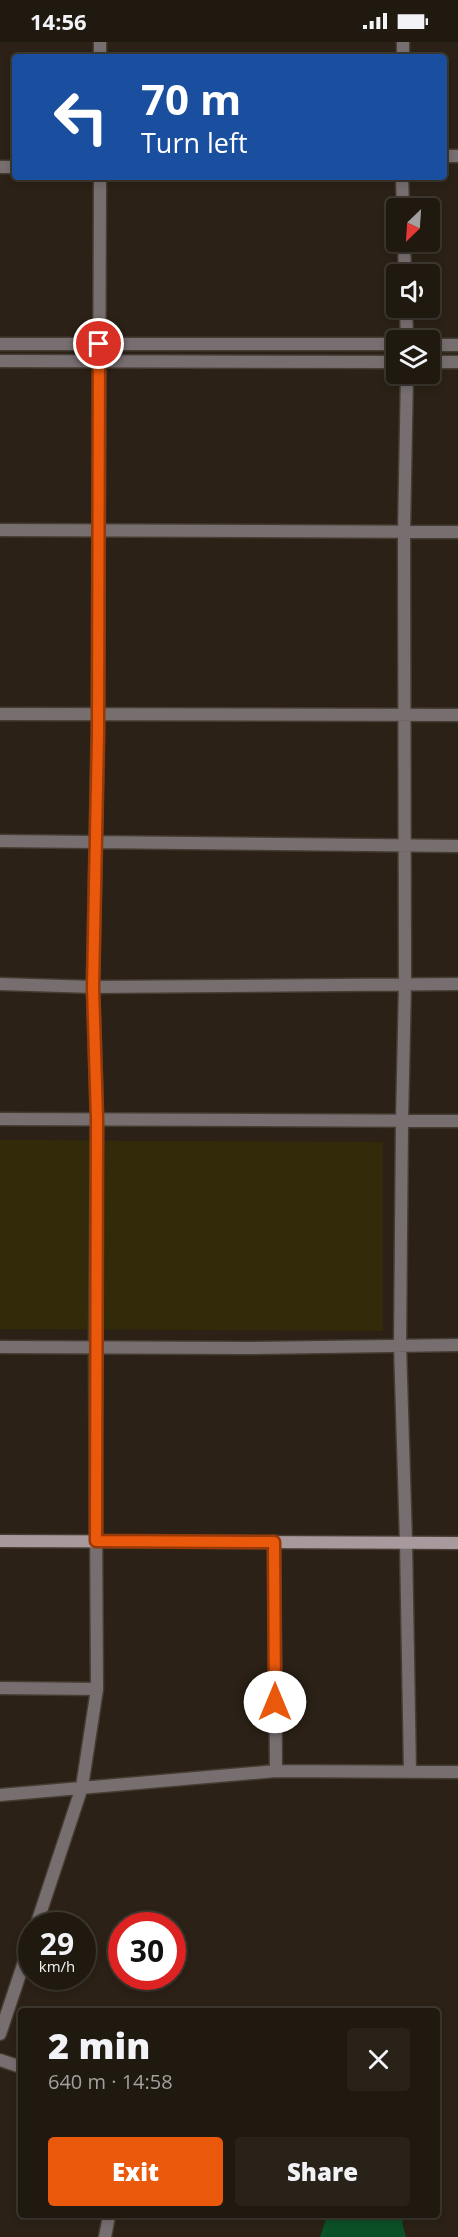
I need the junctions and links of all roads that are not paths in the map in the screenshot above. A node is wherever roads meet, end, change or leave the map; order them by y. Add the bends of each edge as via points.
1 (100, 180) edge
2 (402, 180) edge
3 (403, 198) edge
4 (0, 344) edge
5 (99, 344) junction
6 (386, 345) edge
7 (440, 345) edge
8 (458, 345) edge
9 (0, 362) edge
10 (99, 362) junction
11 (386, 362) edge
12 (440, 362) edge
13 (458, 362) edge
14 (407, 384) edge
15 (0, 530) edge
16 (99, 531) junction
17 (404, 532) junction
18 (458, 532) edge
19 (0, 714) edge
20 (98, 714) junction
21 (403, 715) junction
22 (458, 715) edge
23 (0, 841) edge
24 (97, 841) junction
25 (404, 845) junction
26 (458, 846) edge
27 (0, 984) edge
28 (405, 984) junction
29 (458, 984) edge
30 (93, 987) junction
31 (0, 1119) edge
32 (97, 1119) junction
33 (402, 1121) junction
34 (458, 1121) edge
35 (400, 1345) junction
36 (458, 1345) edge
37 (0, 1347) edge
38 (95, 1348) junction
39 (0, 1541) edge
40 (96, 1541) junction
41 (274, 1542) junction
42 (406, 1542) junction
43 (458, 1543) edge
44 (0, 1688) edge
45 (97, 1689) junction
46 (276, 1771) junction
47 (410, 1772) junction
48 (458, 1772) edge
49 (82, 1787) junction
50 (0, 1795) edge
51 (41, 1912) edge
52 (18, 1980) edge
53 (0, 2034) edge
54 (0, 2060) edge
55 (18, 2066) edge
56 (109, 2218) edge
57 (105, 2237) edge

1 - 5 street
2 - 3 street
4 - 5 street
5 - 6 street
5 - 10 street
7 - 8 street
9 - 10 street
10 - 11 street
10 - 16 street
12 - 13 street
14 - 17 street
15 - 16 street
16 - 17 street
16 - 20 street
17 - 18 street
17 - 21 street
19 - 20 street
20 - 21 street
20 - 24 street
21 - 22 street
21 - 25 street
23 - 24 street
24 - 25 street
24 - 30 street
25 - 26 street
25 - 28 street
27 - 30 street
28 - 29 street
28 - 30 street
28 - 33 street
30 - 32 street
31 - 32 street
32 - 33 street
32 - 38 street
33 - 34 street
33 - 35 street
35 - 36 street
35 - 38 street
35 - 42 street
37 - 38 street
38 - 40 street
39 - 40 street
40 - 41 street
40 - 45 street
41 - 42 street
41 - 46 street
42 - 43 street
42 - 47 street
44 - 45 street
45 - 49 street
46 - 47 street
46 - 49 street
47 - 48 street
49 - 50 street
49 - 51 street
52 - 53 street
54 - 55 street
56 - 57 street

